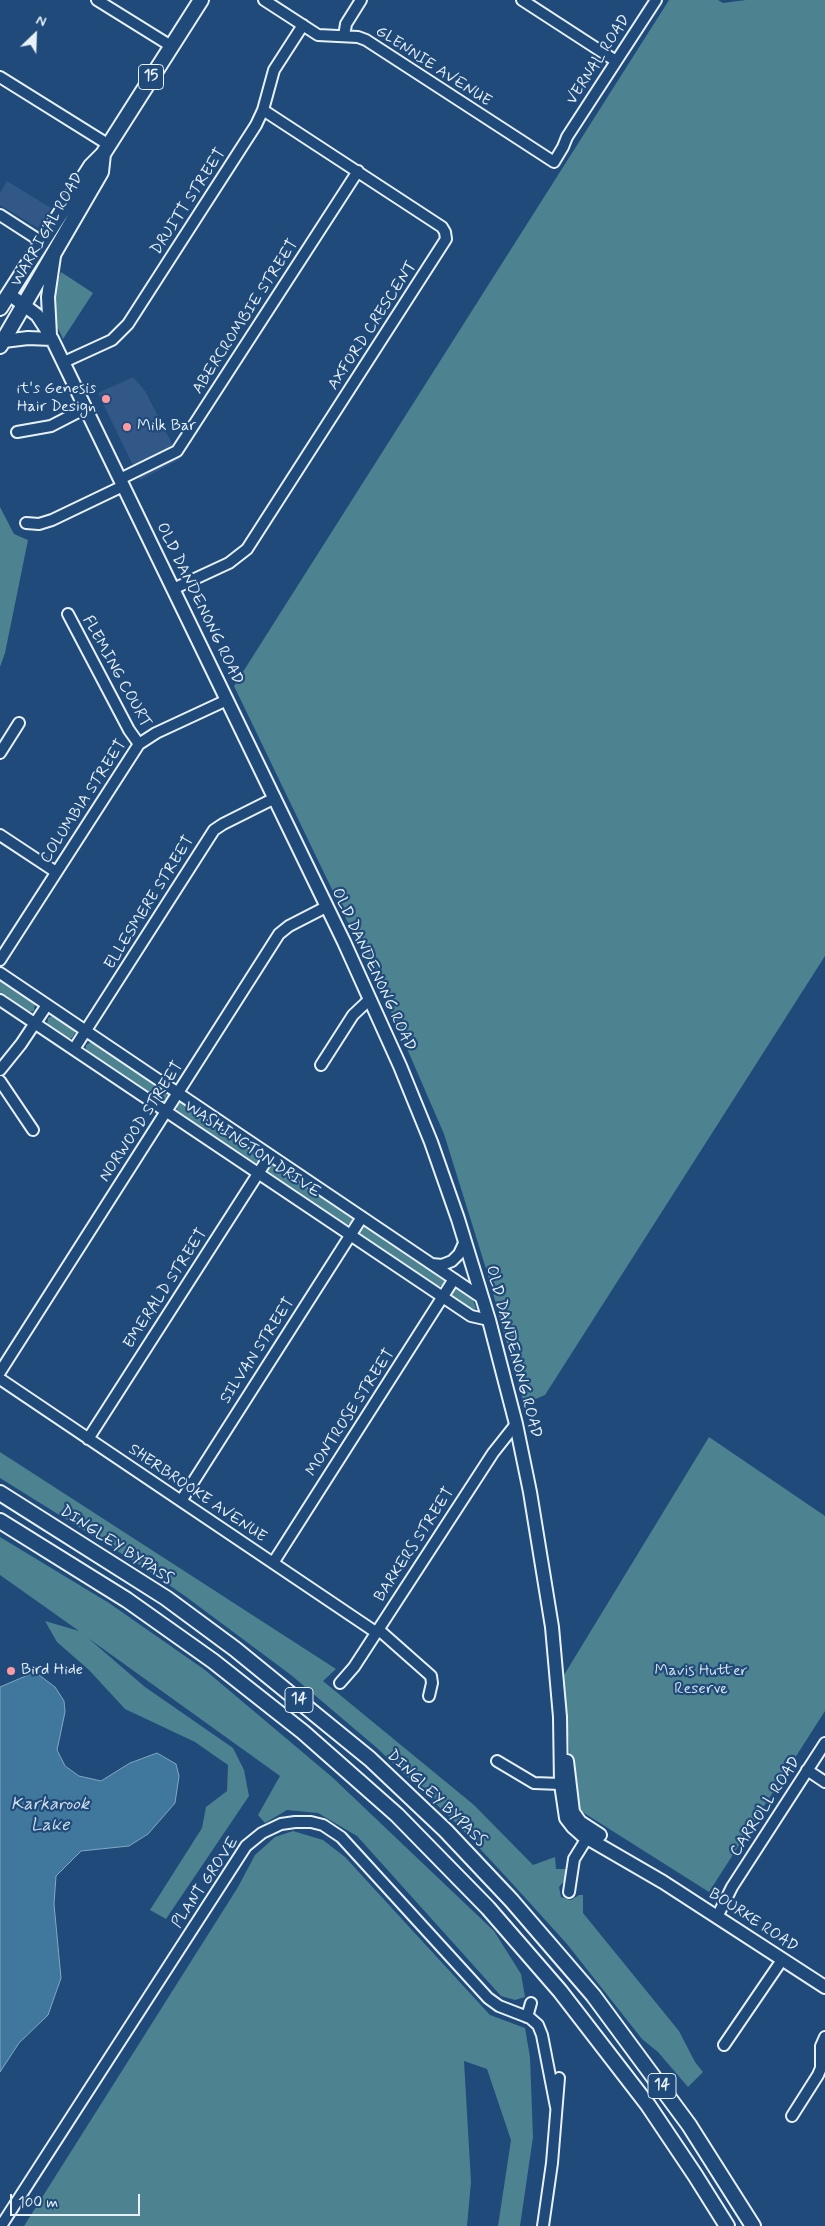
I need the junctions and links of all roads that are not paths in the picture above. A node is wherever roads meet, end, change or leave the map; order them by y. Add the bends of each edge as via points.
1 (97, 0) edge
2 (201, 0) edge
3 (264, 0) edge
4 (361, 0) edge
5 (522, 0) edge
6 (656, 0) edge
7 (303, 25) junction
8 (344, 36) junction
9 (171, 46) junction
10 (616, 61) junction
11 (0, 77) edge
12 (263, 110) junction
13 (106, 150) junction
14 (551, 161) joint
15 (358, 171) junction
16 (0, 216) edge
17 (42, 242) junction
18 (54, 256) junction
19 (9, 294) junction
20 (26, 305) junction
21 (0, 308) edge
22 (51, 337) junction
23 (2, 344) edge
24 (64, 362) junction
25 (86, 408) junction
26 (17, 432) dead end
27 (122, 482) junction
28 (26, 523) dead end
29 (173, 590) junction
30 (68, 614) dead end
31 (227, 700) junction
32 (19, 723) dead end
33 (139, 744) junction
34 (0, 752) edge
35 (275, 798) junction
36 (0, 835) edge
37 (56, 872) junction
38 (326, 908) junction
39 (0, 960) edge
40 (0, 973) edge
41 (0, 1000) edge
42 (370, 1000) junction
43 (47, 1005) junction
44 (35, 1023) junction
45 (86, 1031) junction
46 (74, 1049) junction
47 (321, 1065) dead end
48 (0, 1070) edge
49 (0, 1081) edge
50 (178, 1093) junction
51 (166, 1111) junction
52 (33, 1130) dead end
53 (270, 1155) junction
54 (258, 1173) junction
55 (362, 1217) junction
56 (350, 1234) junction
57 (465, 1241) junction
58 (431, 1263) junction
59 (454, 1278) junction
60 (442, 1297) junction
61 (482, 1298) junction
62 (489, 1320) junction
63 (0, 1372) edge
64 (0, 1379) edge
65 (516, 1424) junction
66 (88, 1439) junction
67 (0, 1493) edge
68 (181, 1501) junction
69 (0, 1521) edge
70 (273, 1563) junction
71 (378, 1631) junction
72 (340, 1682) dead end
73 (429, 1696) dead end
74 (825, 1743) edge
75 (497, 1761) dead end
76 (807, 1770) junction
77 (825, 1782) edge
78 (565, 1784) junction
79 (589, 1834) junction
80 (569, 1892) dead end
81 (714, 1915) junction
82 (782, 1960) junction
83 (825, 1987) edge
84 (532, 2003) dead end
85 (527, 2017) junction
86 (825, 2037) edge
87 (722, 2046) dead end
88 (558, 2078) dead end
89 (556, 2107) junction
90 (792, 2116) dead end
91 (1, 2226) edge
92 (543, 2226) edge
93 (727, 2226) edge
94 (754, 2226) edge

1 - 9 street
2 - 9 highway, WARRIGAL ROAD / 15
3 - 7 street, GLENNIE AVENUE
4 - 8 street via 346,24
5 - 10 street
6 - 10 street, VERNAL ROAD
7 - 8 street, GLENNIE AVENUE via 318,35
7 - 12 street, DRUITT STREET via 274,70
8 - 14 street, GLENNIE AVENUE via 366,40
9 - 13 highway, WARRIGAL ROAD / 15
10 - 14 street, VERNAL ROAD via 567,137 558,145
11 - 13 street
12 - 15 street, AXFORD CRESCENT
12 - 24 street, DRUITT STREET via 124,330 112,340
13 - 17 highway, WARRIGAL ROAD / 15 via 91,166
13 - 18 highway, WARRIGAL ROAD / 15 via 101,172
15 - 27 street, ABERCROMBIE STREET via 177,451
15 - 29 street, AXFORD CRESCENT via 442,227 446,235 444,242 246,549 229,563
16 - 17 street
17 - 19 highway, WARRIGAL ROAD / 15
18 - 20 highway, WARRIGAL ROAD / 15
18 - 22 main road via 48,294
19 - 20 main road, OLD DANDENONG ROAD
19 - 21 highway, WARRIGAL ROAD / 15
20 - 22 main road, OLD DANDENONG ROAD via 37,315
20 - 23 highway, WARRIGAL ROAD / 15
22 - 23 main road
22 - 24 main road, OLD DANDENONG ROAD
24 - 25 main road, OLD DANDENONG ROAD
25 - 26 street via 51,426
25 - 27 main road, OLD DANDENONG ROAD
27 - 28 street, ABERCROMBIE STREET via 52,520
27 - 29 main road, OLD DANDENONG ROAD
29 - 31 main road, OLD DANDENONG ROAD
30 - 33 street, FLEMING COURT
31 - 33 street, COLUMBIA STREET
31 - 35 main road, OLD DANDENONG ROAD
32 - 34 street
33 - 37 street, COLUMBIA STREET
35 - 38 main road, OLD DANDENONG ROAD
35 - 45 street, ELLESMERE STREET via 214,830
36 - 37 street
37 - 39 street, COLUMBIA STREET
38 - 42 main road, OLD DANDENONG ROAD
38 - 50 street, NORWOOD STREET via 279,934
40 - 43 street, WASHINGTON DRIVE
41 - 44 street, WASHINGTON DRIVE
42 - 47 street via 356,1010
42 - 57 main road, OLD DANDENONG ROAD via 431,1142
43 - 44 street
43 - 45 street, WASHINGTON DRIVE
44 - 46 street, WASHINGTON DRIVE
44 - 48 street
45 - 46 street, ELLESMERE STREET
45 - 50 street, WASHINGTON DRIVE
46 - 51 street, WASHINGTON DRIVE
49 - 52 street
50 - 51 street, NORWOOD STREET
50 - 53 street, WASHINGTON DRIVE
51 - 54 street, WASHINGTON DRIVE
51 - 63 street, NORWOOD STREET
53 - 54 street, EMERALD STREET
53 - 55 street, WASHINGTON DRIVE
54 - 56 street, WASHINGTON DRIVE
54 - 66 street, EMERALD STREET
55 - 56 street, SILVAN STREET
55 - 58 street, WASHINGTON DRIVE
56 - 60 street, WASHINGTON DRIVE
56 - 68 street, SILVAN STREET
57 - 58 street via 452,1261 442,1265
57 - 61 main road, OLD DANDENONG ROAD
58 - 59 street, WASHINGTON DRIVE
59 - 60 street, MONTROSE STREET
59 - 61 street, WASHINGTON DRIVE
60 - 62 street, WASHINGTON DRIVE via 472,1316
60 - 70 street, MONTROSE STREET
61 - 62 main road, OLD DANDENONG ROAD
62 - 65 main road, OLD DANDENONG ROAD
64 - 66 street, SHERBROOKE AVENUE
65 - 71 street, BARKERS STREET via 483,1468
65 - 78 main road, OLD DANDENONG ROAD via 552,1627
66 - 68 street, SHERBROOKE AVENUE
67 - 94 highway, DINGLEY BYPASS / 14 via 166,1598 235,1649 354,1746 440,1825 512,1901 593,1995 689,2125
68 - 70 street, SHERBROOKE AVENUE
69 - 93 highway, 14 via 127,1600 213,1661 303,1732 397,1816 488,1908 560,1991 651,2110
70 - 71 street, SHERBROOKE AVENUE
71 - 72 street, BARKERS STREET
71 - 73 street, SHERBROOKE AVENUE via 430,1675
74 - 76 street, CARROLL ROAD
75 - 78 street via 534,1783
76 - 77 street
76 - 81 street, CARROLL ROAD
78 - 79 main road, OLD DANDENONG ROAD via 569,1814
79 - 80 street via 574,1860
79 - 81 main road, BOURKE ROAD via 631,1856 663,1882
81 - 82 main road, BOURKE ROAD
82 - 83 main road, BOURKE ROAD
82 - 87 street
84 - 85 street
85 - 89 street via 541,2031
85 - 91 street, PLANT GROVE via 488,1998 341,1837 323,1825 311,1822 281,1824 246,1846
86 - 90 street via 818,2075
88 - 89 street
89 - 92 street

